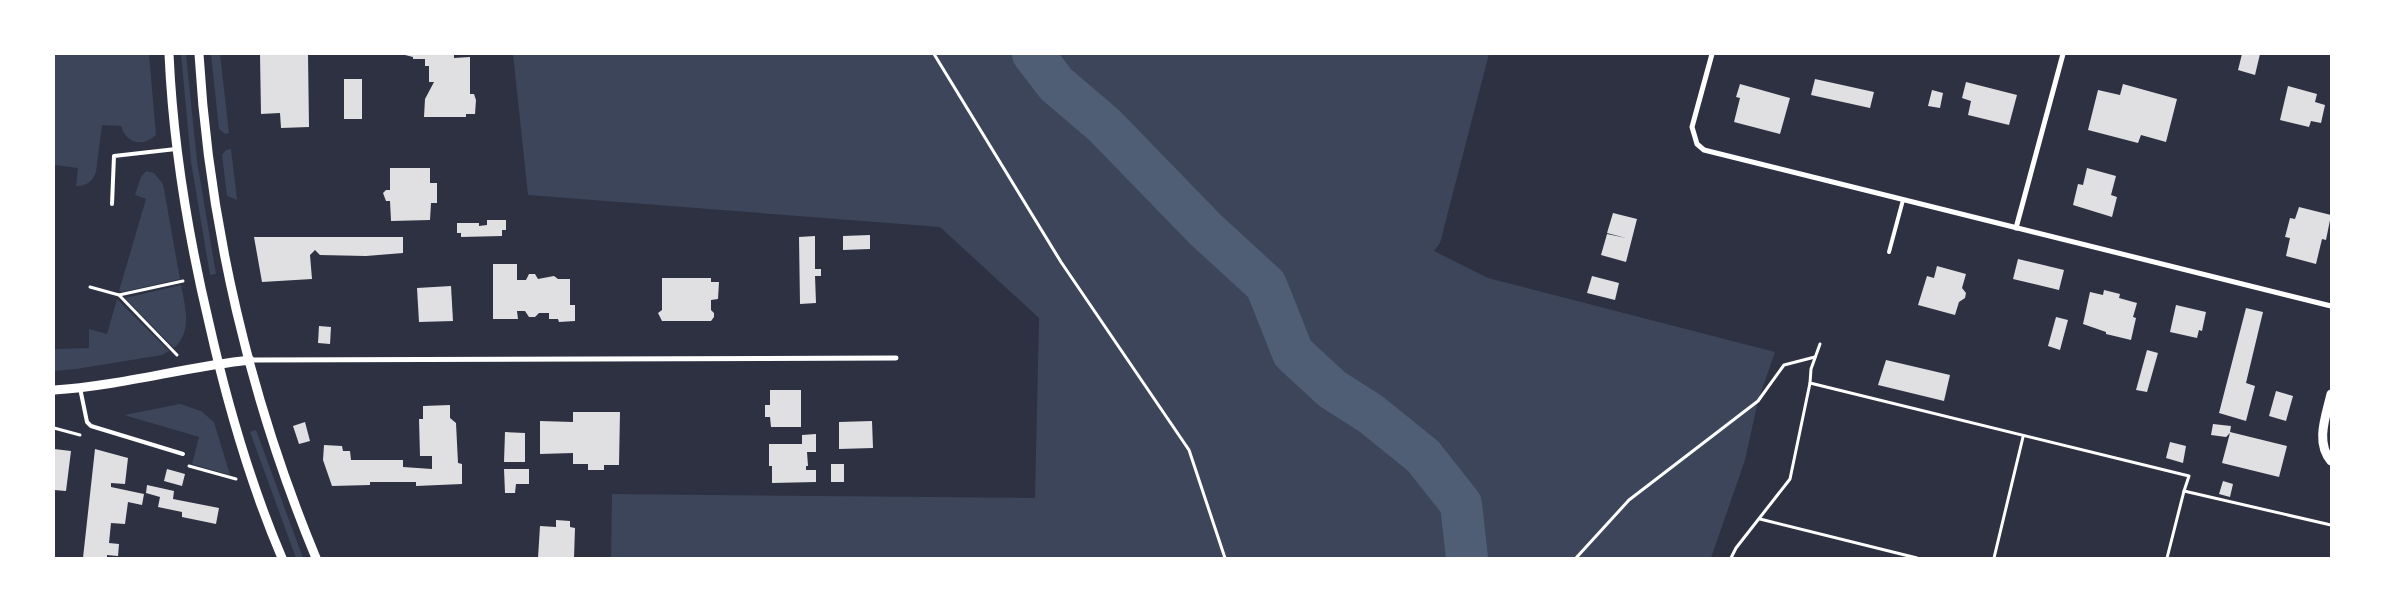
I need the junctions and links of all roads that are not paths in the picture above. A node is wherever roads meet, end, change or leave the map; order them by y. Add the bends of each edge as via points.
1 (169, 54) edge
2 (199, 54) edge
3 (1712, 54) edge
4 (2063, 54) edge
5 (178, 149) junction
6 (1902, 200) junction
7 (112, 204) dead end
8 (2016, 228) junction
9 (1889, 252) dead end
10 (2331, 306) edge
11 (896, 358) dead end
12 (250, 360) junction
13 (218, 363) junction
14 (80, 388) junction
15 (54, 390) edge
16 (2331, 394) edge
17 (183, 454) dead end
18 (2329, 459) edge
19 (282, 558) edge
20 (316, 558) edge

1 - 5 street
2 - 12 street via 209,161 229,278
3 - 6 street via 1692,126 1697,144 1704,150
4 - 8 street
5 - 7 lane via 114,156
5 - 13 street via 196,267
6 - 8 street
6 - 9 lane
8 - 10 street
11 - 12 street
12 - 13 street
12 - 20 street via 283,469
13 - 14 street
13 - 19 street via 257,493
14 - 15 street
14 - 17 lane via 87,422 91,426
16 - 18 street via 2322,435

